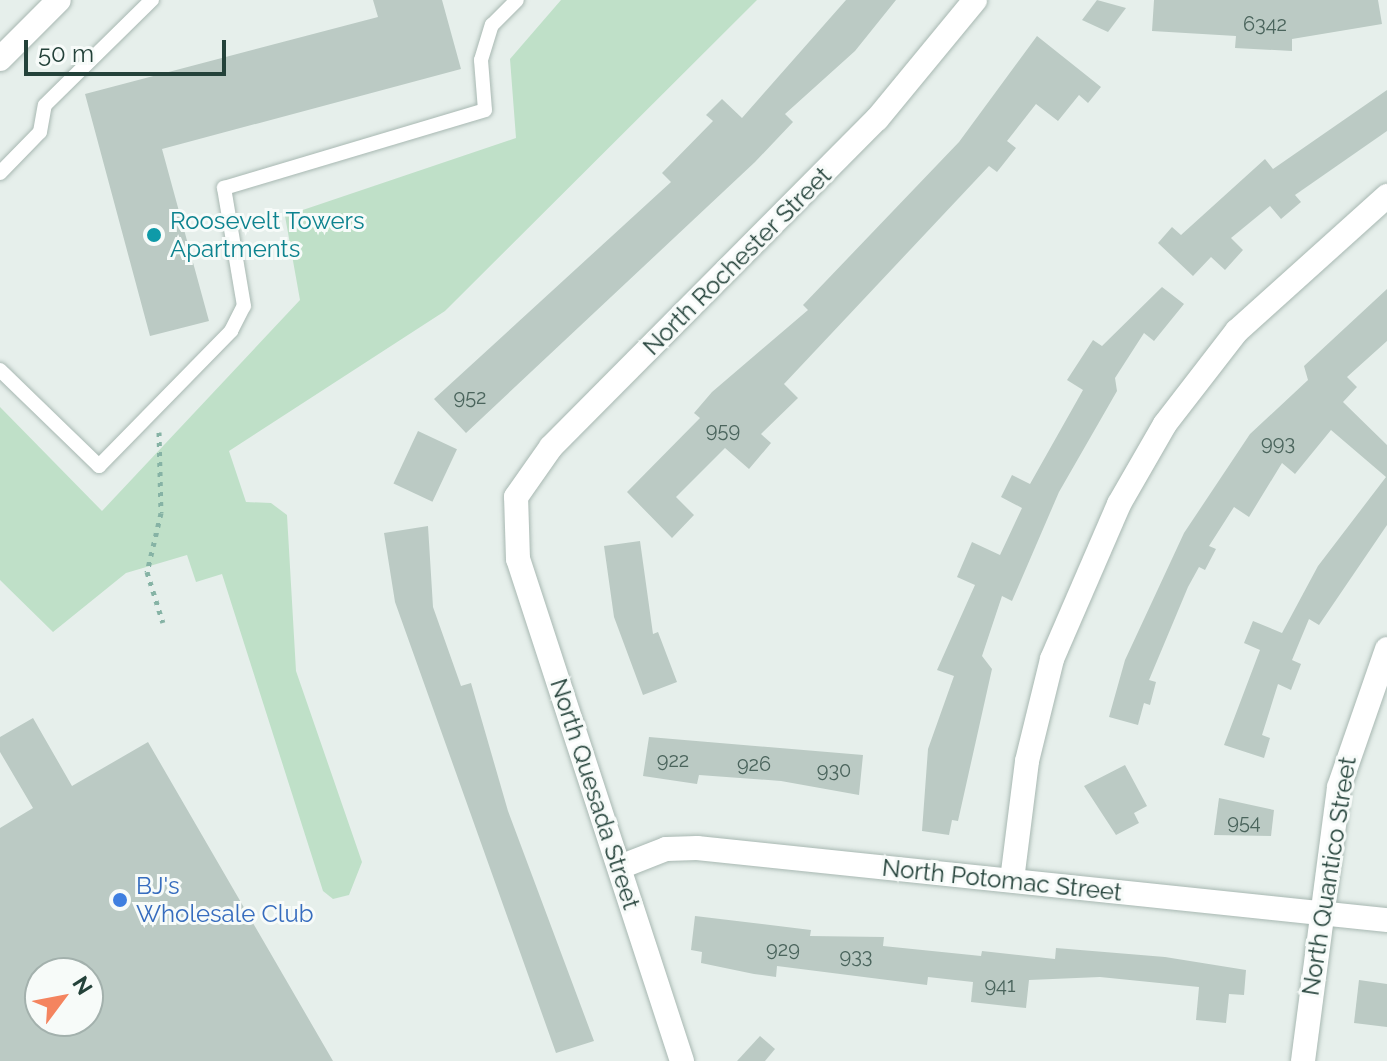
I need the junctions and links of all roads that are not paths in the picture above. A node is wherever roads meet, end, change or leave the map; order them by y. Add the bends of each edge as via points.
1 (59, 0) edge
2 (152, 0) edge
3 (517, 0) edge
4 (975, 0) edge
5 (0, 59) edge
6 (0, 173) edge
7 (1387, 196) edge
8 (0, 370) edge
9 (513, 527) joint
10 (1387, 649) edge
11 (620, 867) junction
12 (1012, 880) junction
13 (1321, 914) junction
14 (1387, 920) edge
15 (682, 1061) edge
16 (1303, 1061) edge

1 - 5 street
2 - 6 lane via 45,105 40,132
3 - 8 lane via 492,25 481,60 485,110 224,188 244,306 231,331 99,466
4 - 9 street, North Rochester Street via 877,119 551,447 520,488
7 - 12 street via 1237,331 1165,424 1119,504 1052,659 1027,761
9 - 11 street, North Quesada Street
10 - 13 street, North Quantico Street via 1345,764
11 - 12 street, North Potomac Street via 666,849 697,848
11 - 15 street, North Quesada Street
12 - 13 street, North Potomac Street
13 - 14 street, North Potomac Street
13 - 16 street, North Quantico Street

